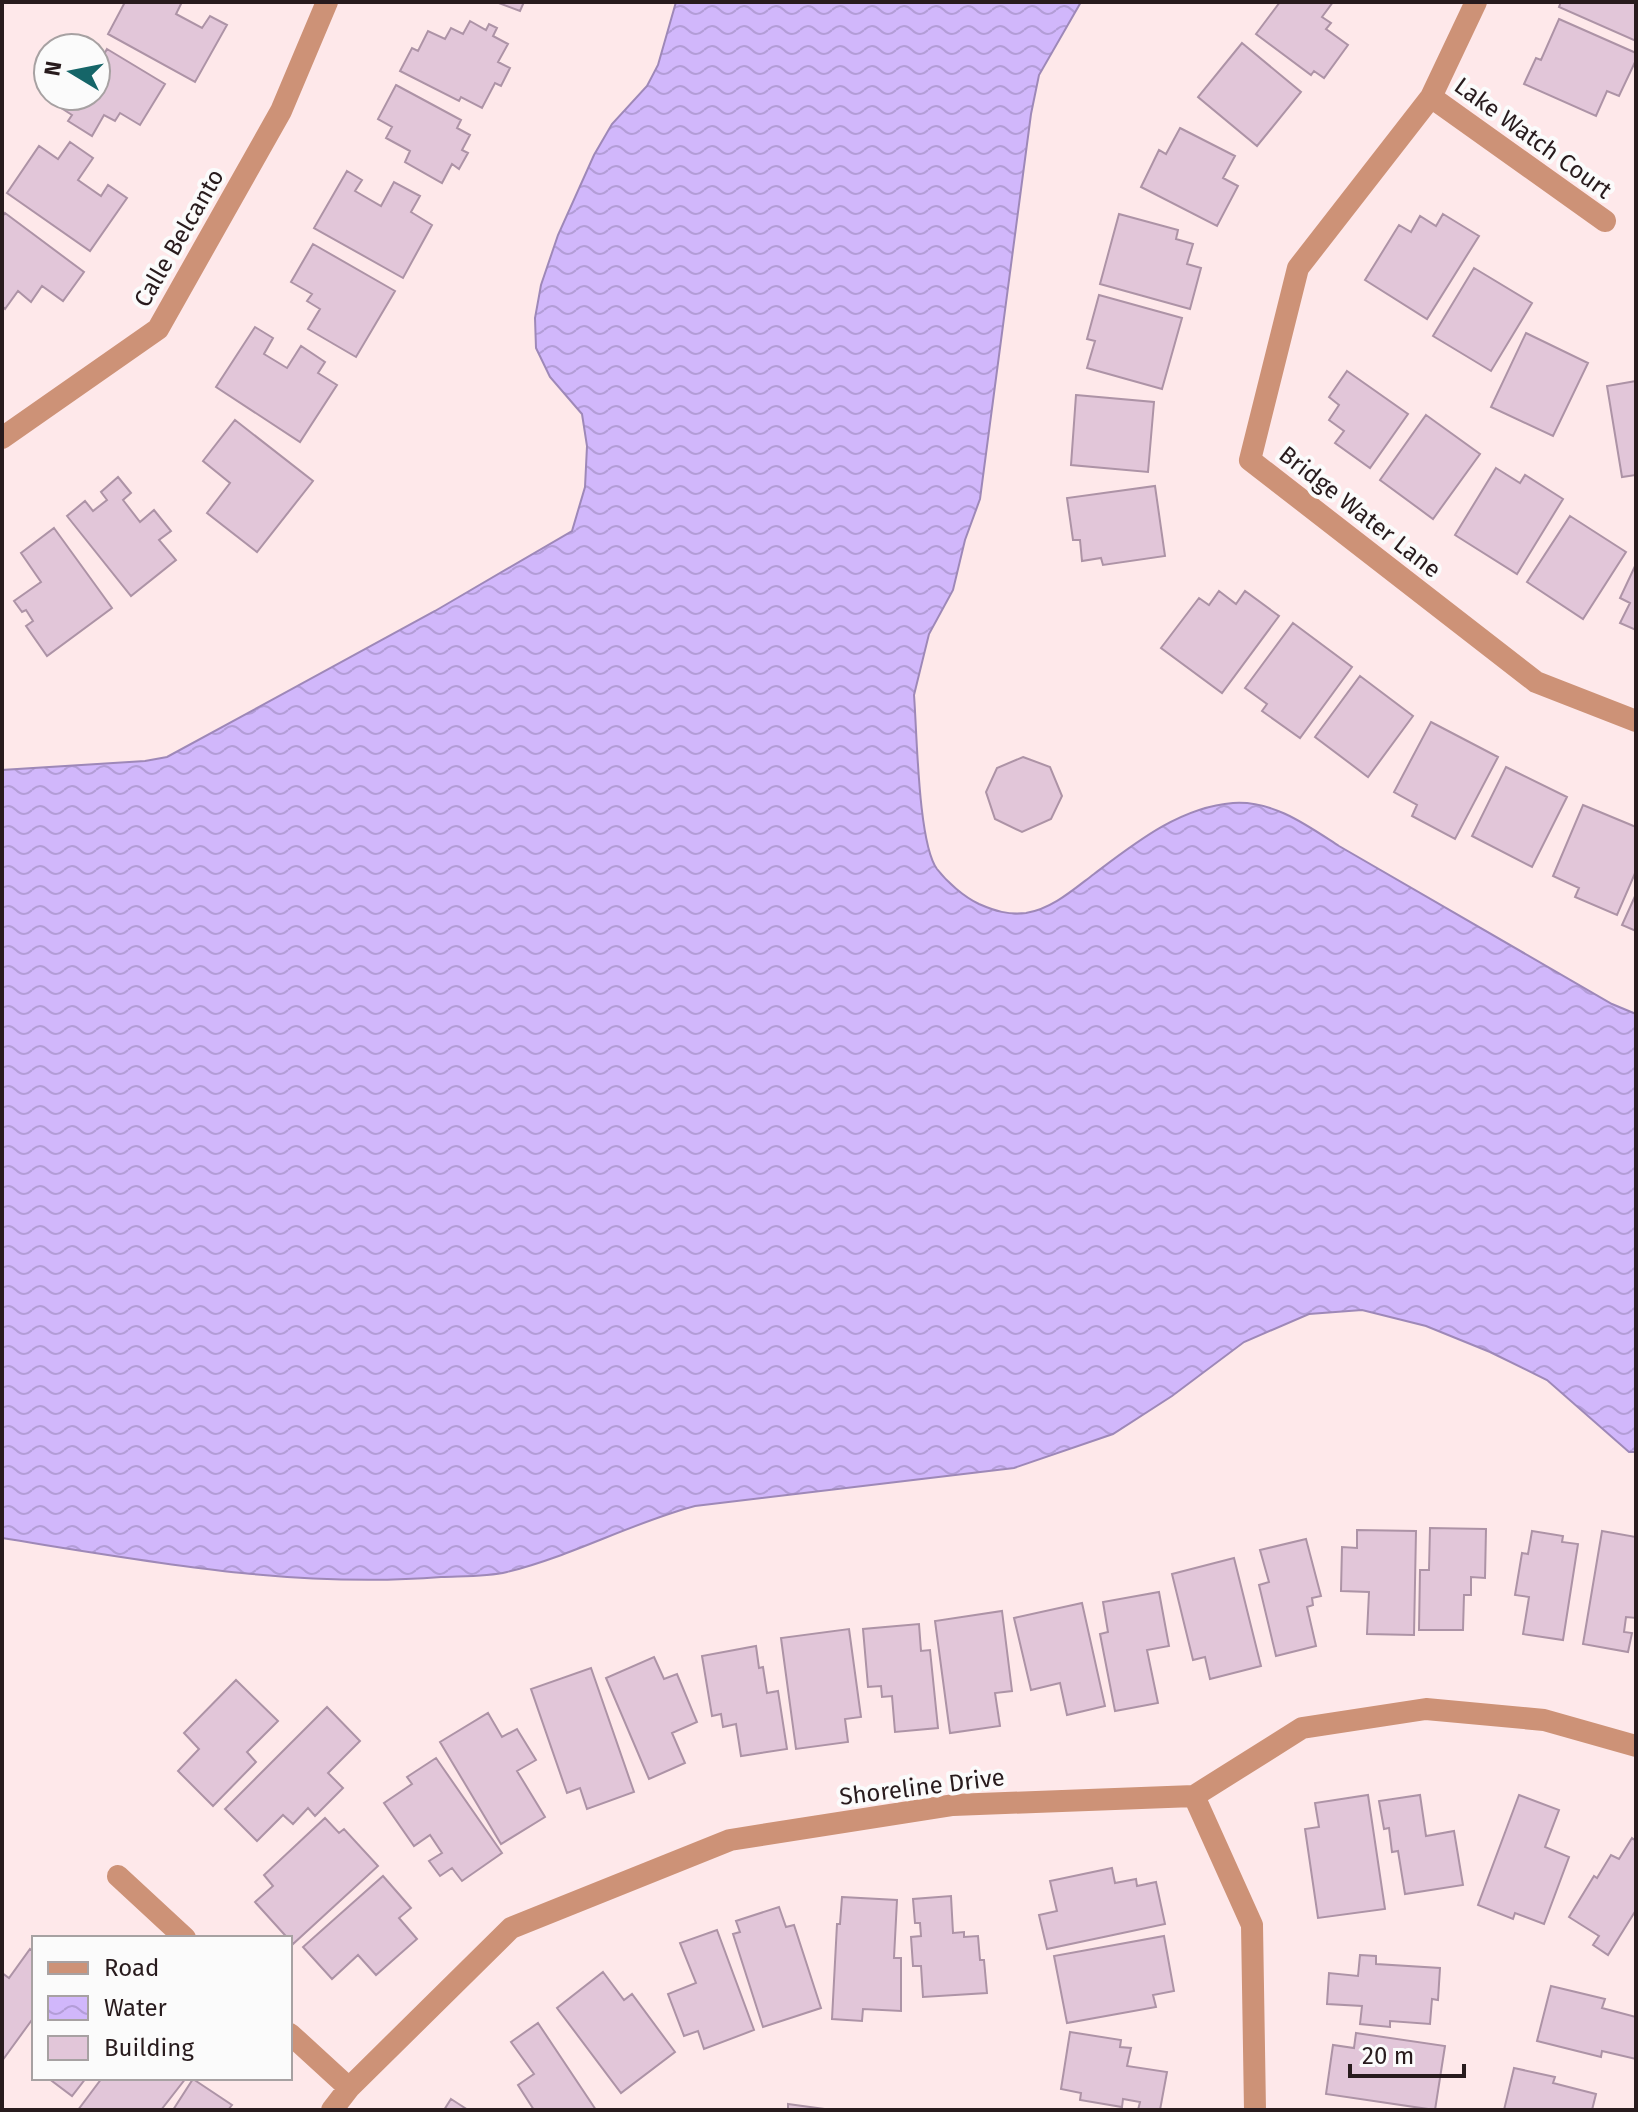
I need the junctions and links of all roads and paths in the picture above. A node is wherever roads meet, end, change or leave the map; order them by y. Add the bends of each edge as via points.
1 (327, 2) edge
2 (1476, 2) edge
3 (1431, 97) junction
4 (1605, 221) dead end
5 (2, 438) edge
6 (1636, 721) edge
7 (1636, 1746) edge
8 (1194, 1796) junction
9 (118, 1876) dead end
10 (183, 1936) edge
11 (292, 2036) edge
12 (349, 2088) junction
13 (332, 2110) edge
14 (1255, 2110) edge

1 - 5 street, Calle Belcanto via 281,111 158,329
2 - 3 street, Bridge Water Lane
3 - 4 street, Lake Watch Court
3 - 6 street, Bridge Water Lane via 1298,268 1250,460 1536,682
7 - 8 street via 1544,1720 1426,1709 1302,1728
8 - 12 street, Shoreline Drive via 953,1805 730,1840 511,1928
8 - 14 street via 1252,1925
9 - 10 street
11 - 12 street
12 - 13 street, Shoreline Drive

